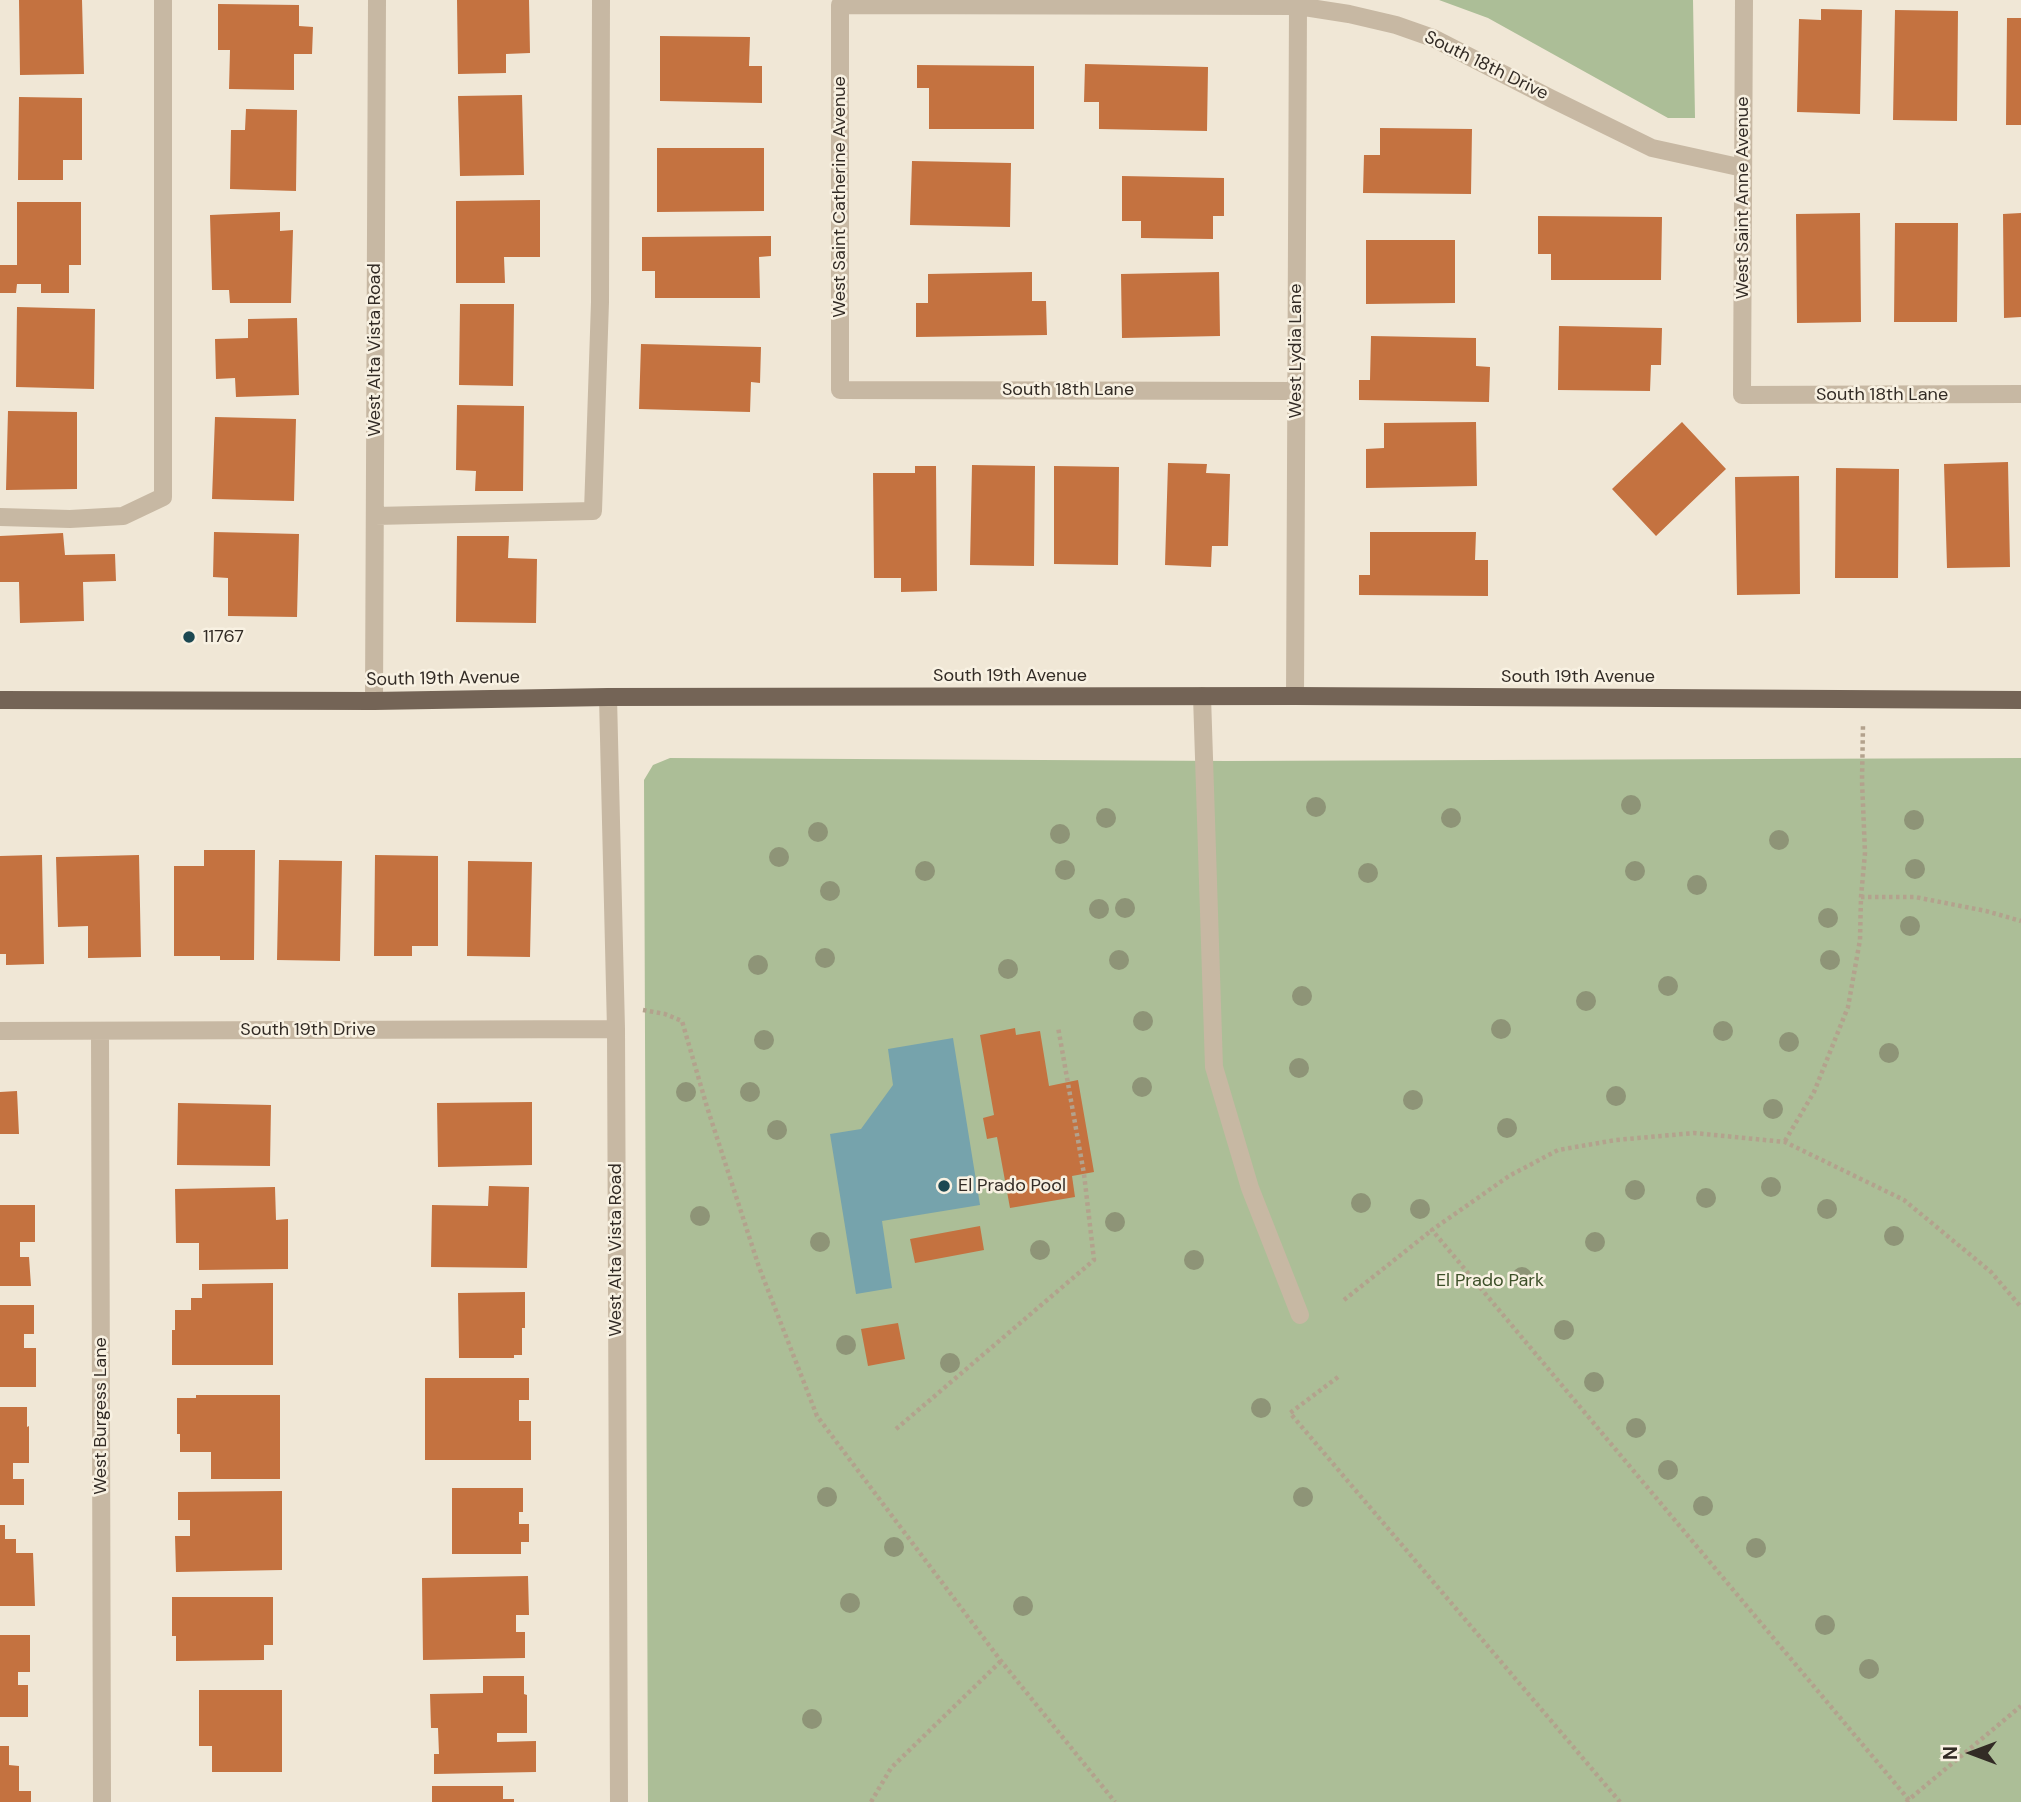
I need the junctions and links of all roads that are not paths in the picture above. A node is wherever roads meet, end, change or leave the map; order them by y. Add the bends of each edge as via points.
1 (163, 0) edge
2 (377, 0) edge
3 (601, 0) edge
4 (1744, 0) edge
5 (1046, 3) edge
6 (840, 5) joint
7 (1298, 6) junction
8 (1743, 168) junction
9 (841, 390) joint
10 (1296, 391) junction
11 (2021, 394) edge
12 (1742, 395) joint
13 (375, 516) junction
14 (0, 517) edge
15 (1202, 696) junction
16 (1295, 696) junction
17 (608, 697) junction
18 (0, 700) edge
19 (2021, 700) edge
20 (374, 701) junction
21 (615, 1029) junction
22 (0, 1031) edge
23 (100, 1031) junction
24 (1300, 1315) dead end
25 (102, 1802) edge
26 (618, 1802) edge

1 - 14 street via 163,498 123,516
2 - 13 street, West Alta Vista Road
3 - 13 street via 600,302 593,511
4 - 8 street, West Saint Anne Avenue
5 - 6 street, South 18th Drive
5 - 7 street, South 18th Drive
6 - 9 street, West Saint Catherine Avenue
7 - 8 street, South 18th Drive via 1385,22 1433,38 1652,148
7 - 10 street, West Lydia Lane
8 - 12 street, West Saint Anne Avenue
9 - 10 street, South 18th Lane
10 - 16 street, West Lydia Lane
11 - 12 street, South 18th Lane
13 - 20 street, West Alta Vista Road
15 - 16 main road, South 19th Avenue
15 - 17 main road, South 19th Avenue
15 - 24 street via 1214,1067 1250,1188
16 - 19 main road, South 19th Avenue
17 - 20 main road, South 19th Avenue
17 - 21 street, West Alta Vista Road
18 - 20 main road, South 19th Avenue
21 - 23 street, South 19th Drive
21 - 26 street, West Alta Vista Road
22 - 23 street, South 19th Drive
23 - 25 street, West Burgess Lane

